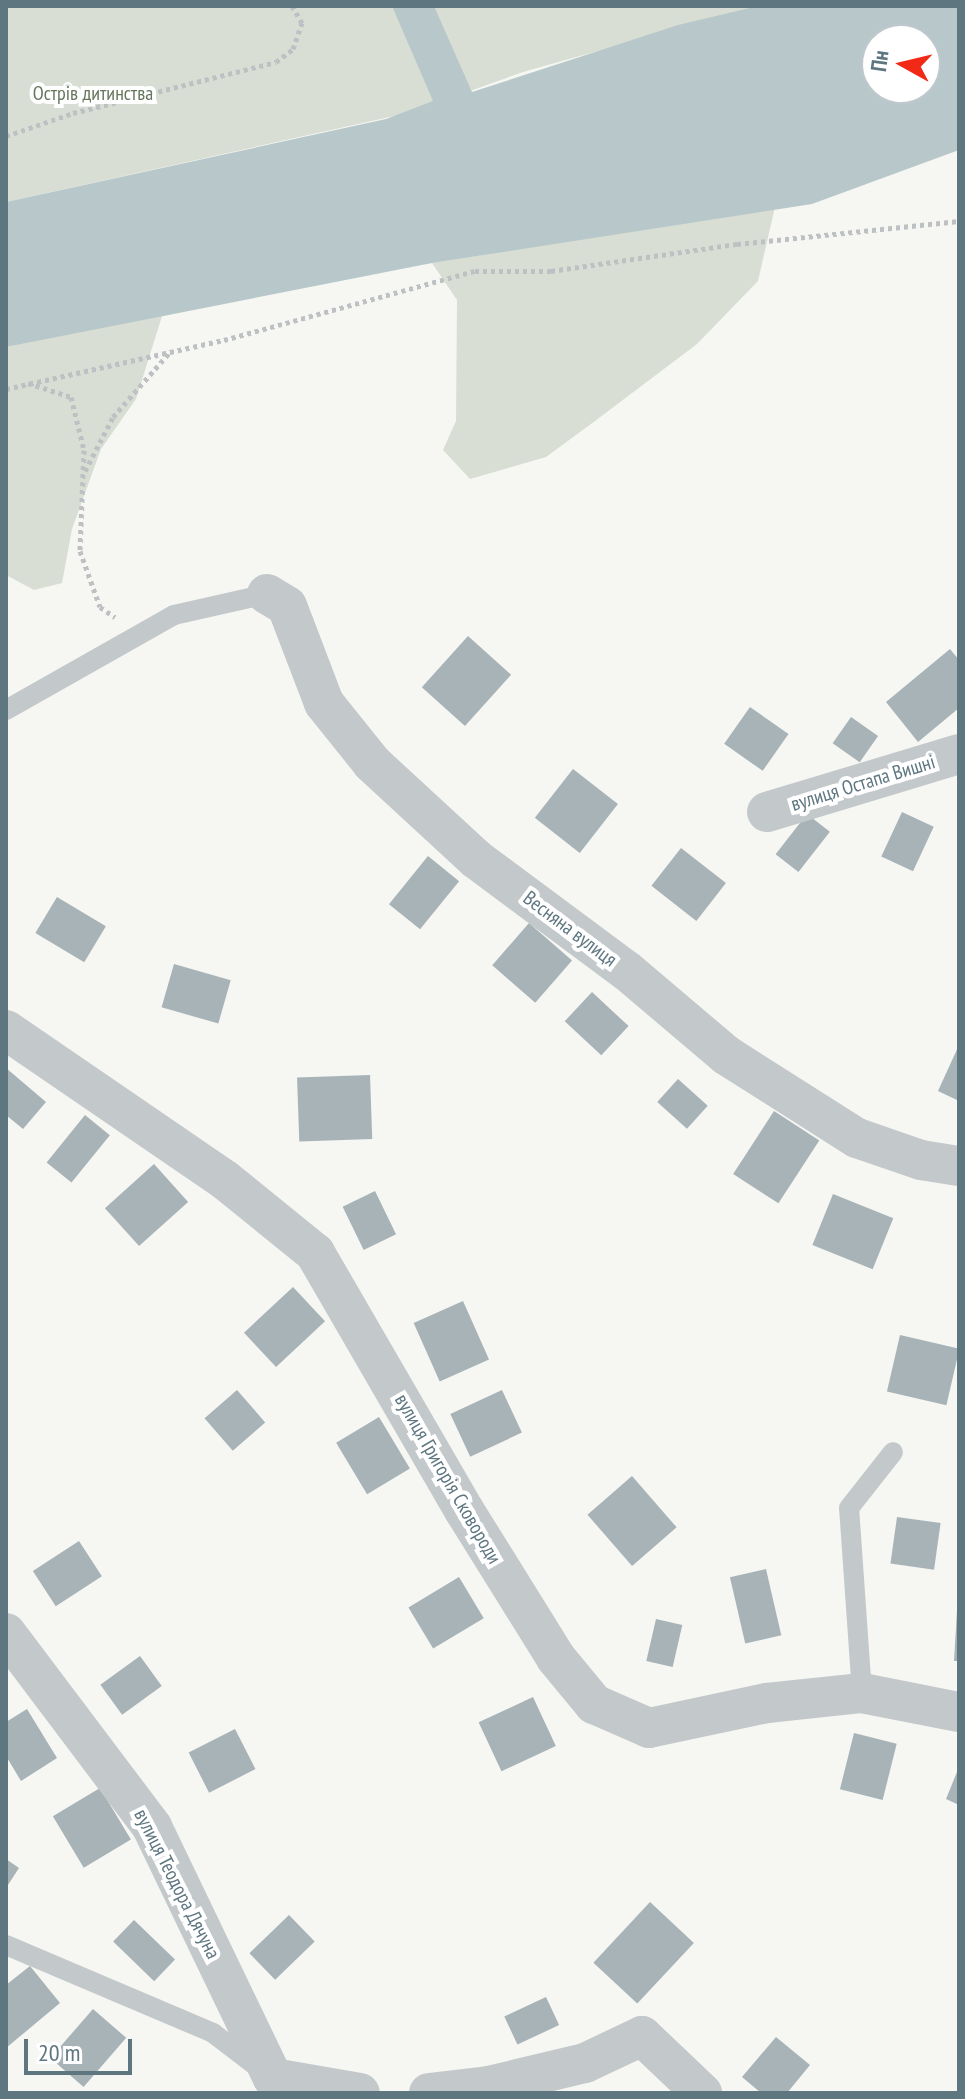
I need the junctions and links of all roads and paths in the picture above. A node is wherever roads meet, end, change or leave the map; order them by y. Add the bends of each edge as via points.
1 (292, 6) edge
2 (6, 136) edge
3 (959, 221) edge
4 (170, 352) junction
5 (27, 383) junction
6 (6, 389) edge
7 (83, 476) junction
8 (267, 594) joint
9 (138, 634) junction
10 (6, 710) edge
11 (959, 754) edge
12 (767, 812) dead end
13 (6, 1030) edge
14 (959, 1166) edge
15 (893, 1452) dead end
16 (6, 1633) edge
17 (862, 1693) junction
18 (959, 1712) edge
19 (6, 1945) edge
20 (267, 2086) edge
21 (360, 2093) edge
22 (429, 2093) edge
23 (702, 2093) edge

1 - 2 path via 302,23 293,49 276,62 73,113
3 - 4 path via 737,244 551,271 475,271
4 - 5 path
4 - 7 path via 113,417
5 - 6 path
5 - 7 path via 71,397 84,450
7 - 9 path via 80,551 100,607
8 - 9 lane via 174,615
8 - 14 street, Весняна вулиця via 287,606 324,703 353,739 476,859 627,971 726,1055 857,1138 921,1160
9 - 10 lane
11 - 12 street, вулиця Остапа Вишні
13 - 17 street, вулиця Григорія Сковороди via 225,1180 315,1253 479,1534 556,1658 594,1704 649,1728 767,1703
15 - 17 lane via 849,1508
16 - 20 street, вулиця Теодора Дячуна via 152,1827
17 - 18 street, вулиця Григорія Сковороди
19 - 20 lane via 213,2033
20 - 21 street
22 - 23 street via 489,2086 585,2063 642,2036

